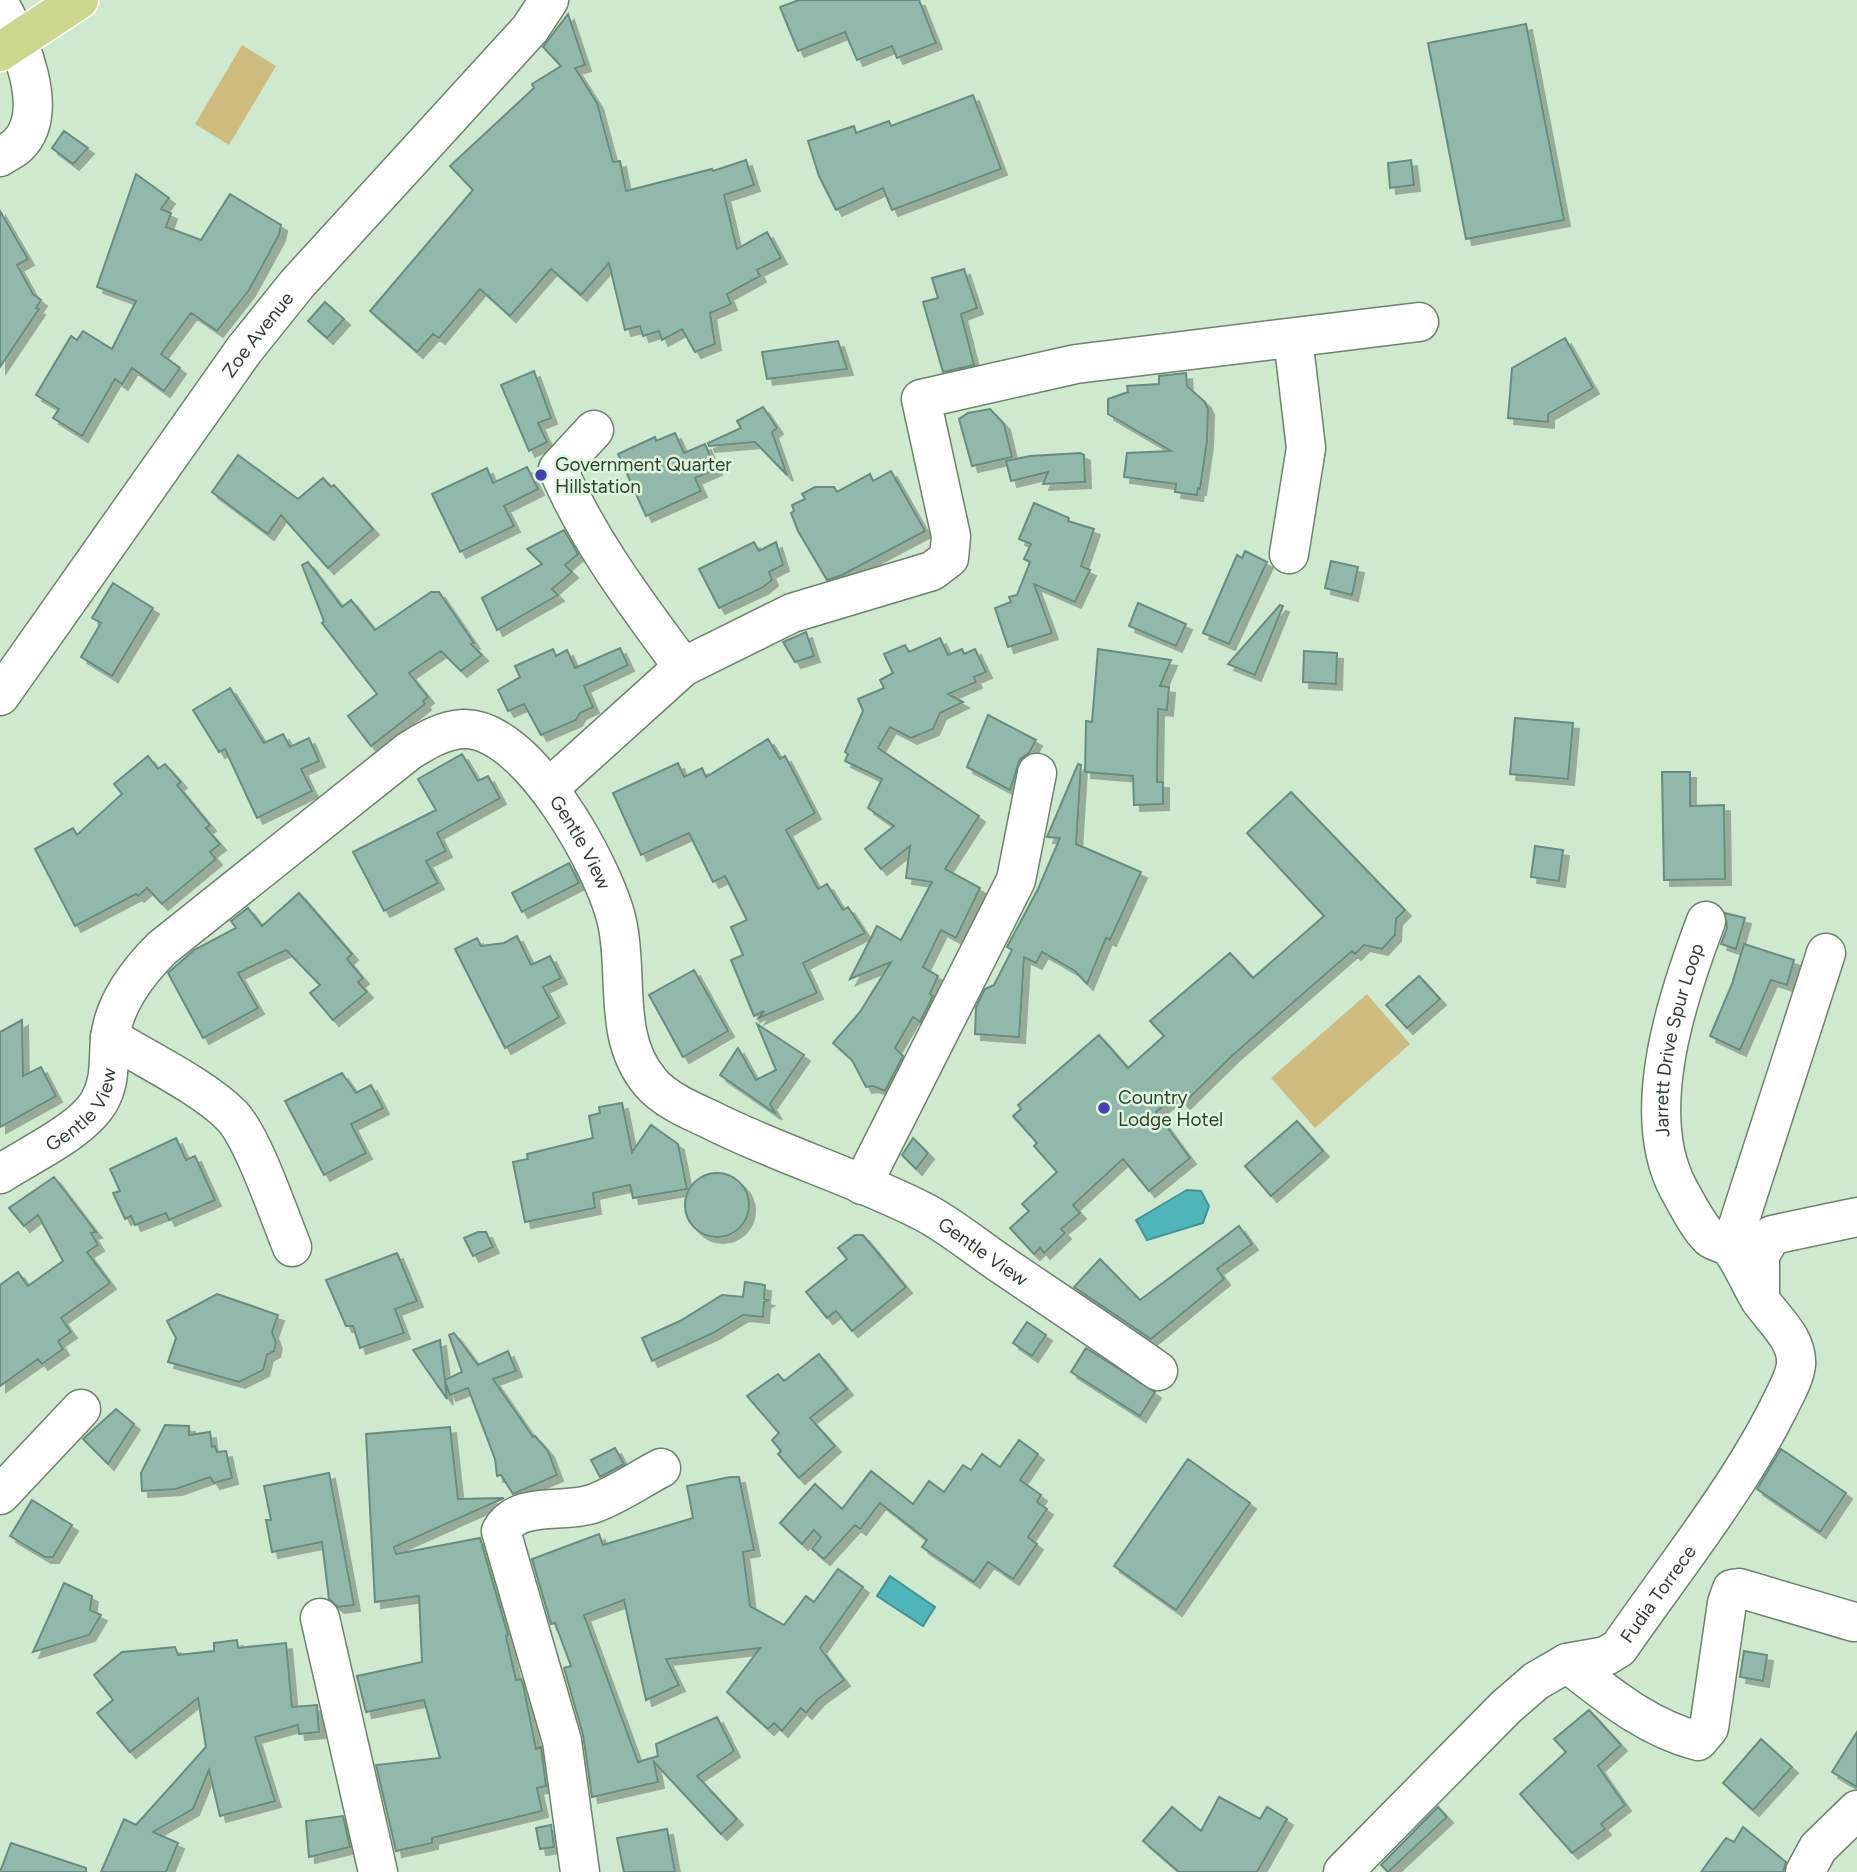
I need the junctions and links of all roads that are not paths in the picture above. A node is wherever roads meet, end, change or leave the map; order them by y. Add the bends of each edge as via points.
1 (79, 0) edge
2 (550, 0) edge
3 (0, 5) edge
4 (10, 46) edge
5 (0, 157) edge
6 (1419, 322) dead end
7 (1293, 338) junction
8 (594, 430) dead end
9 (1289, 554) dead end
10 (683, 667) junction
11 (0, 696) edge
12 (1037, 773) dead end
13 (549, 788) junction
14 (1706, 921) dead end
15 (1826, 953) dead end
16 (110, 1037) junction
17 (0, 1174) edge
18 (862, 1185) junction
19 (1857, 1217) edge
20 (292, 1247) dead end
21 (1731, 1247) junction
22 (1760, 1300) junction
23 (1158, 1371) dead end
24 (82, 1409) dead end
25 (661, 1468) dead end
26 (0, 1496) edge
27 (320, 1618) dead end
28 (1854, 1622) dead end
29 (1567, 1663) junction
30 (1857, 1810) edge
31 (378, 1872) edge
32 (580, 1872) edge
33 (1343, 1872) edge
34 (1805, 1872) edge

1 - 4 main road
2 - 11 street, Zoe Avenue via 530,29 298,284 244,350
3 - 4 street
4 - 5 street via 32,104 28,130 19,144
6 - 7 street
7 - 9 street via 1306,448
7 - 10 street via 1076,364 921,399 951,536 949,558 932,572 792,613
8 - 10 street via 558,469 573,505 610,567
10 - 13 street
12 - 18 street via 1016,880
13 - 16 street, Gentle View via 498,739 465,728 431,738 398,759 162,948 138,972
13 - 18 street, Gentle View via 606,887 622,951 629,1043 651,1084 679,1105 753,1141
14 - 21 street, Jarrett Drive Spur Loop via 1665,1057 1664,1126 1667,1158 1677,1185 1711,1238
15 - 21 street
16 - 17 street, Gentle View via 111,1071 99,1102 81,1122
16 - 20 street via 233,1117 246,1137
18 - 23 street, Gentle View via 923,1211
19 - 22 street via 1772,1235 1760,1255
21 - 22 street, Jarrett Drive Spur Loop
22 - 29 street, Fudia Torrece via 1792,1341 1796,1364 1761,1442 1619,1648 1593,1660
24 - 26 street
25 - 32 street via 588,1505 522,1512 509,1518 501,1531 562,1741
27 - 31 street
28 - 29 street via 1732,1589 1709,1728 1698,1741 1672,1735 1624,1707
29 - 33 street, Fudia Torrece via 1506,1707
30 - 34 street via 1818,1848

